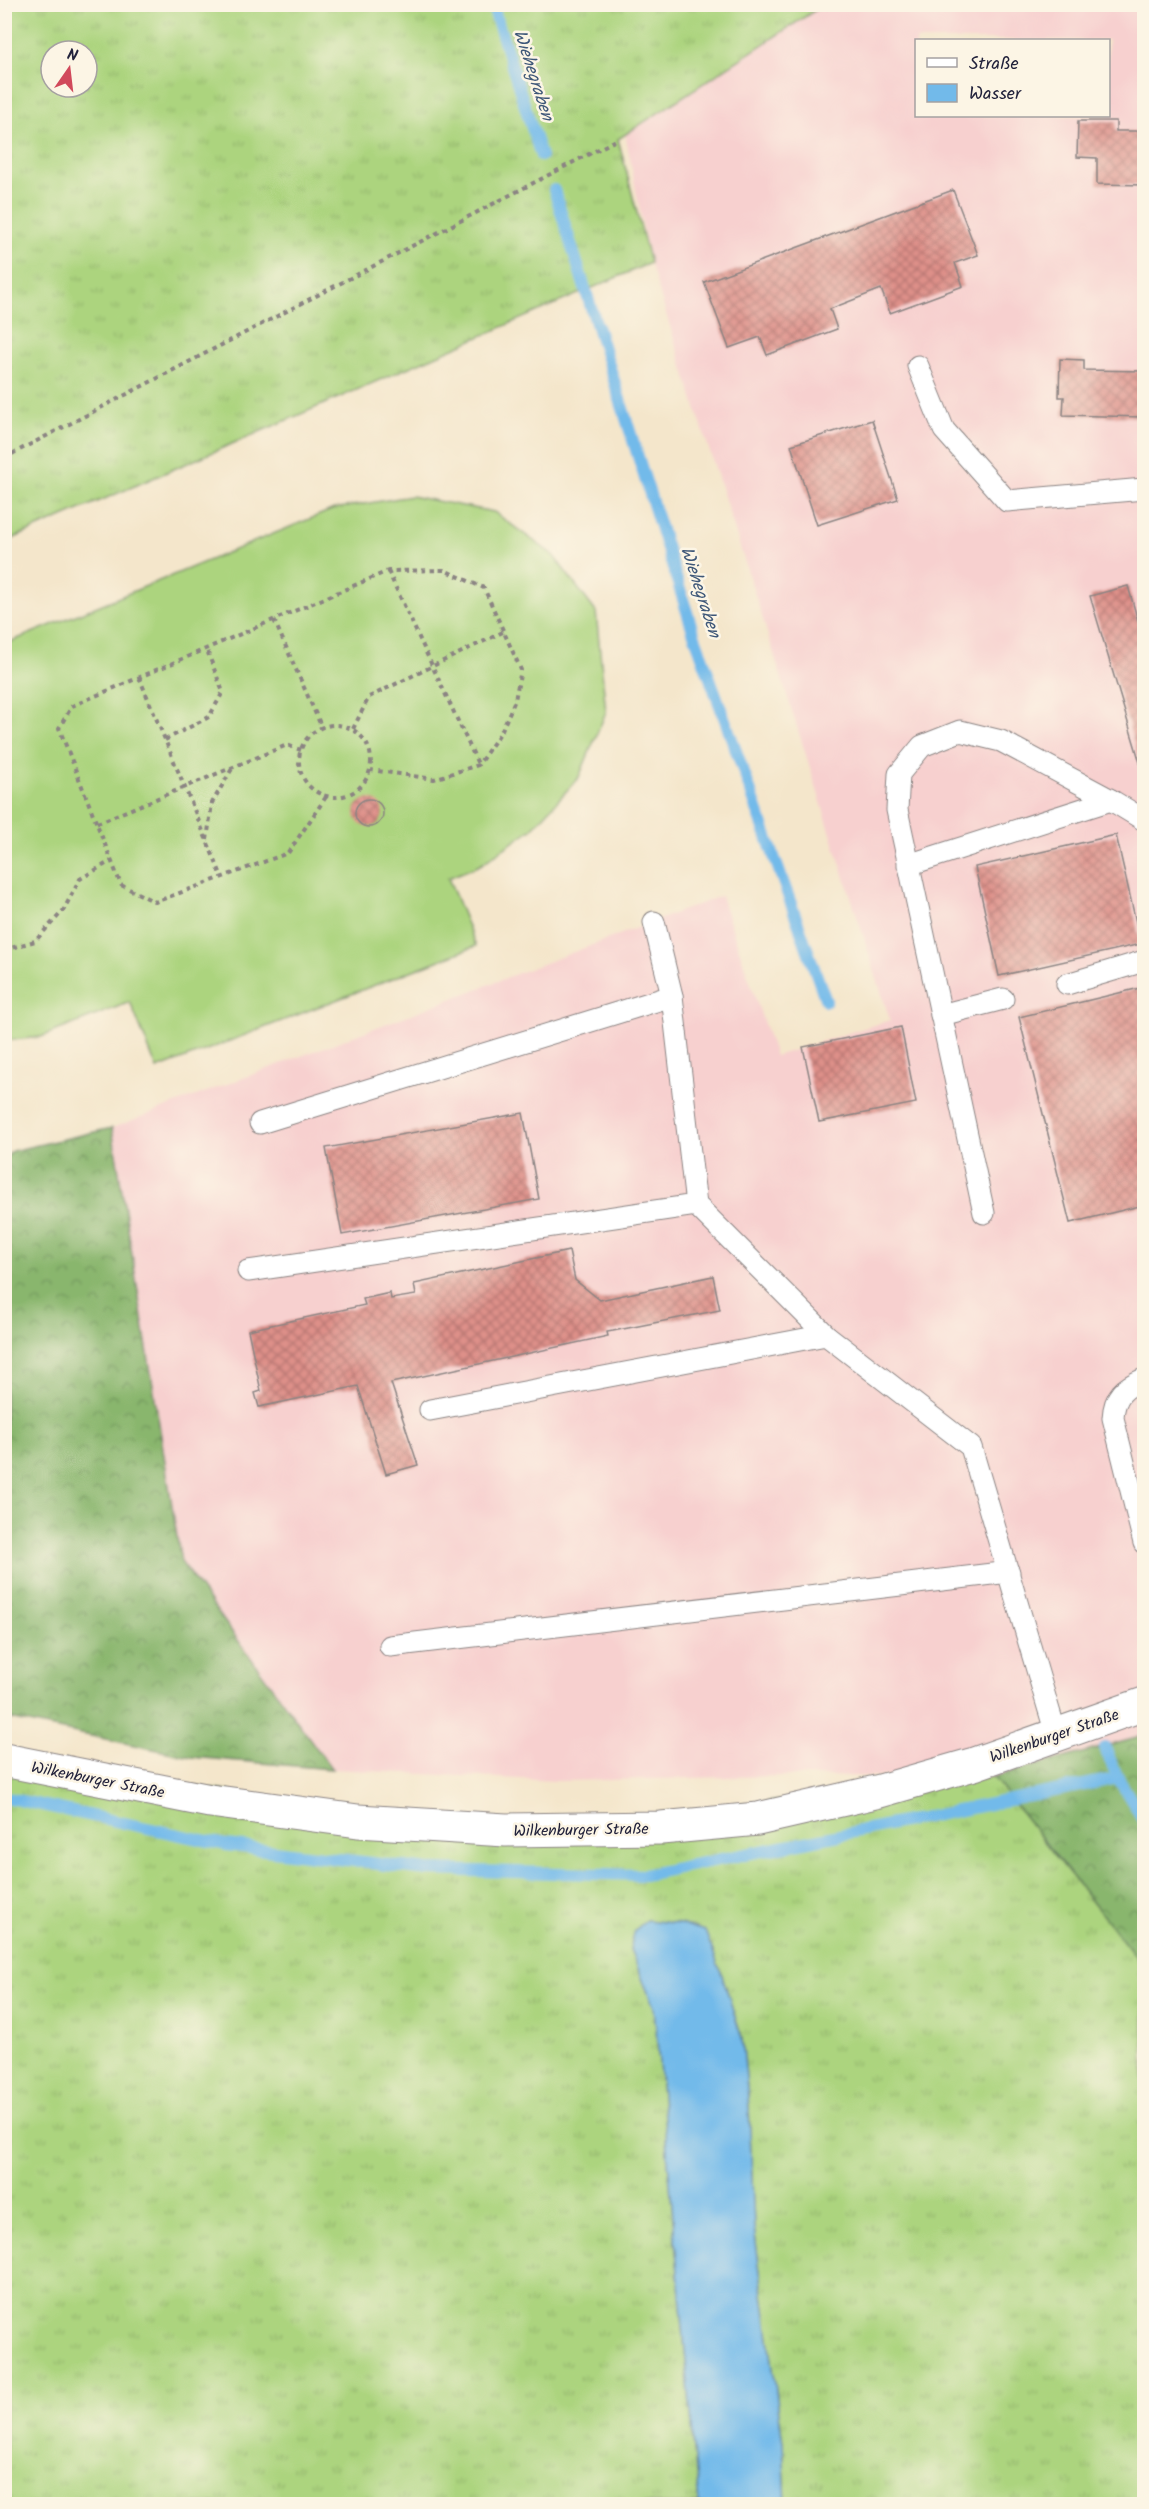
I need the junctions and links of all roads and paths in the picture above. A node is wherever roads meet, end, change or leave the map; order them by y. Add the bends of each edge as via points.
1 (618, 139) dead end
2 (918, 366) dead end
3 (4, 458) edge
4 (1144, 489) edge
5 (388, 571) junction
6 (274, 620) junction
7 (505, 632) junction
8 (206, 648) junction
9 (432, 666) junction
10 (139, 677) junction
11 (322, 728) junction
12 (353, 729) junction
13 (165, 740) junction
14 (301, 750) junction
15 (478, 765) junction
16 (233, 766) junction
17 (370, 770) junction
18 (185, 786) junction
19 (326, 797) junction
20 (1112, 800) junction
21 (1144, 820) edge
22 (97, 824) junction
23 (206, 841) junction
24 (111, 861) junction
25 (909, 865) junction
26 (222, 878) junction
27 (654, 922) dead end
28 (4, 950) edge
29 (1144, 961) edge
30 (1067, 984) dead end
31 (672, 996) junction
32 (1003, 999) dead end
33 (941, 1015) junction
34 (260, 1123) dead end
35 (696, 1205) junction
36 (984, 1213) dead end
37 (248, 1271) dead end
38 (826, 1335) junction
39 (1144, 1379) edge
40 (430, 1410) dead end
41 (1144, 1543) edge
42 (1009, 1572) junction
43 (390, 1646) dead end
44 (1144, 1704) edge
45 (1056, 1734) junction
46 (4, 1760) edge

1 - 3 path
2 - 4 lane via 944,430 1007,501
5 - 6 path
5 - 7 path via 444,570 484,588
5 - 9 path
6 - 8 path
6 - 11 path
7 - 9 path
7 - 15 path via 521,670 515,700 501,732
8 - 10 path
8 - 13 path via 223,692 209,717
9 - 12 path via 369,697
9 - 15 path
10 - 13 path
10 - 22 path via 72,706 58,728
11 - 12 path via 341,725
11 - 14 path via 312,732
12 - 17 path via 369,745
13 - 18 path
14 - 16 path via 287,745
14 - 19 path via 298,758 305,783
15 - 17 path via 434,779
16 - 18 path
16 - 23 path via 212,803
17 - 19 path via 365,782 351,794
18 - 22 path
18 - 23 path
19 - 26 path via 288,853
20 - 21 lane
20 - 25 lane
20 - 25 lane via 1001,741 960,731 922,746 899,774 897,810
22 - 24 path
23 - 26 path
24 - 26 path via 121,885 155,902
24 - 28 path via 80,879 63,911 35,941
25 - 33 lane
27 - 31 lane
29 - 30 lane
31 - 34 lane
31 - 35 lane
32 - 33 lane
33 - 36 lane
35 - 37 lane
35 - 38 lane
38 - 40 lane
38 - 42 lane via 971,1447
39 - 41 lane via 1119,1394 1113,1418
42 - 43 lane
42 - 45 lane
44 - 45 main road, Wilkenburger Straße
45 - 46 main road, Wilkenburger Straße via 975,1764 880,1791 758,1819 661,1828 506,1830 358,1821 210,1801

